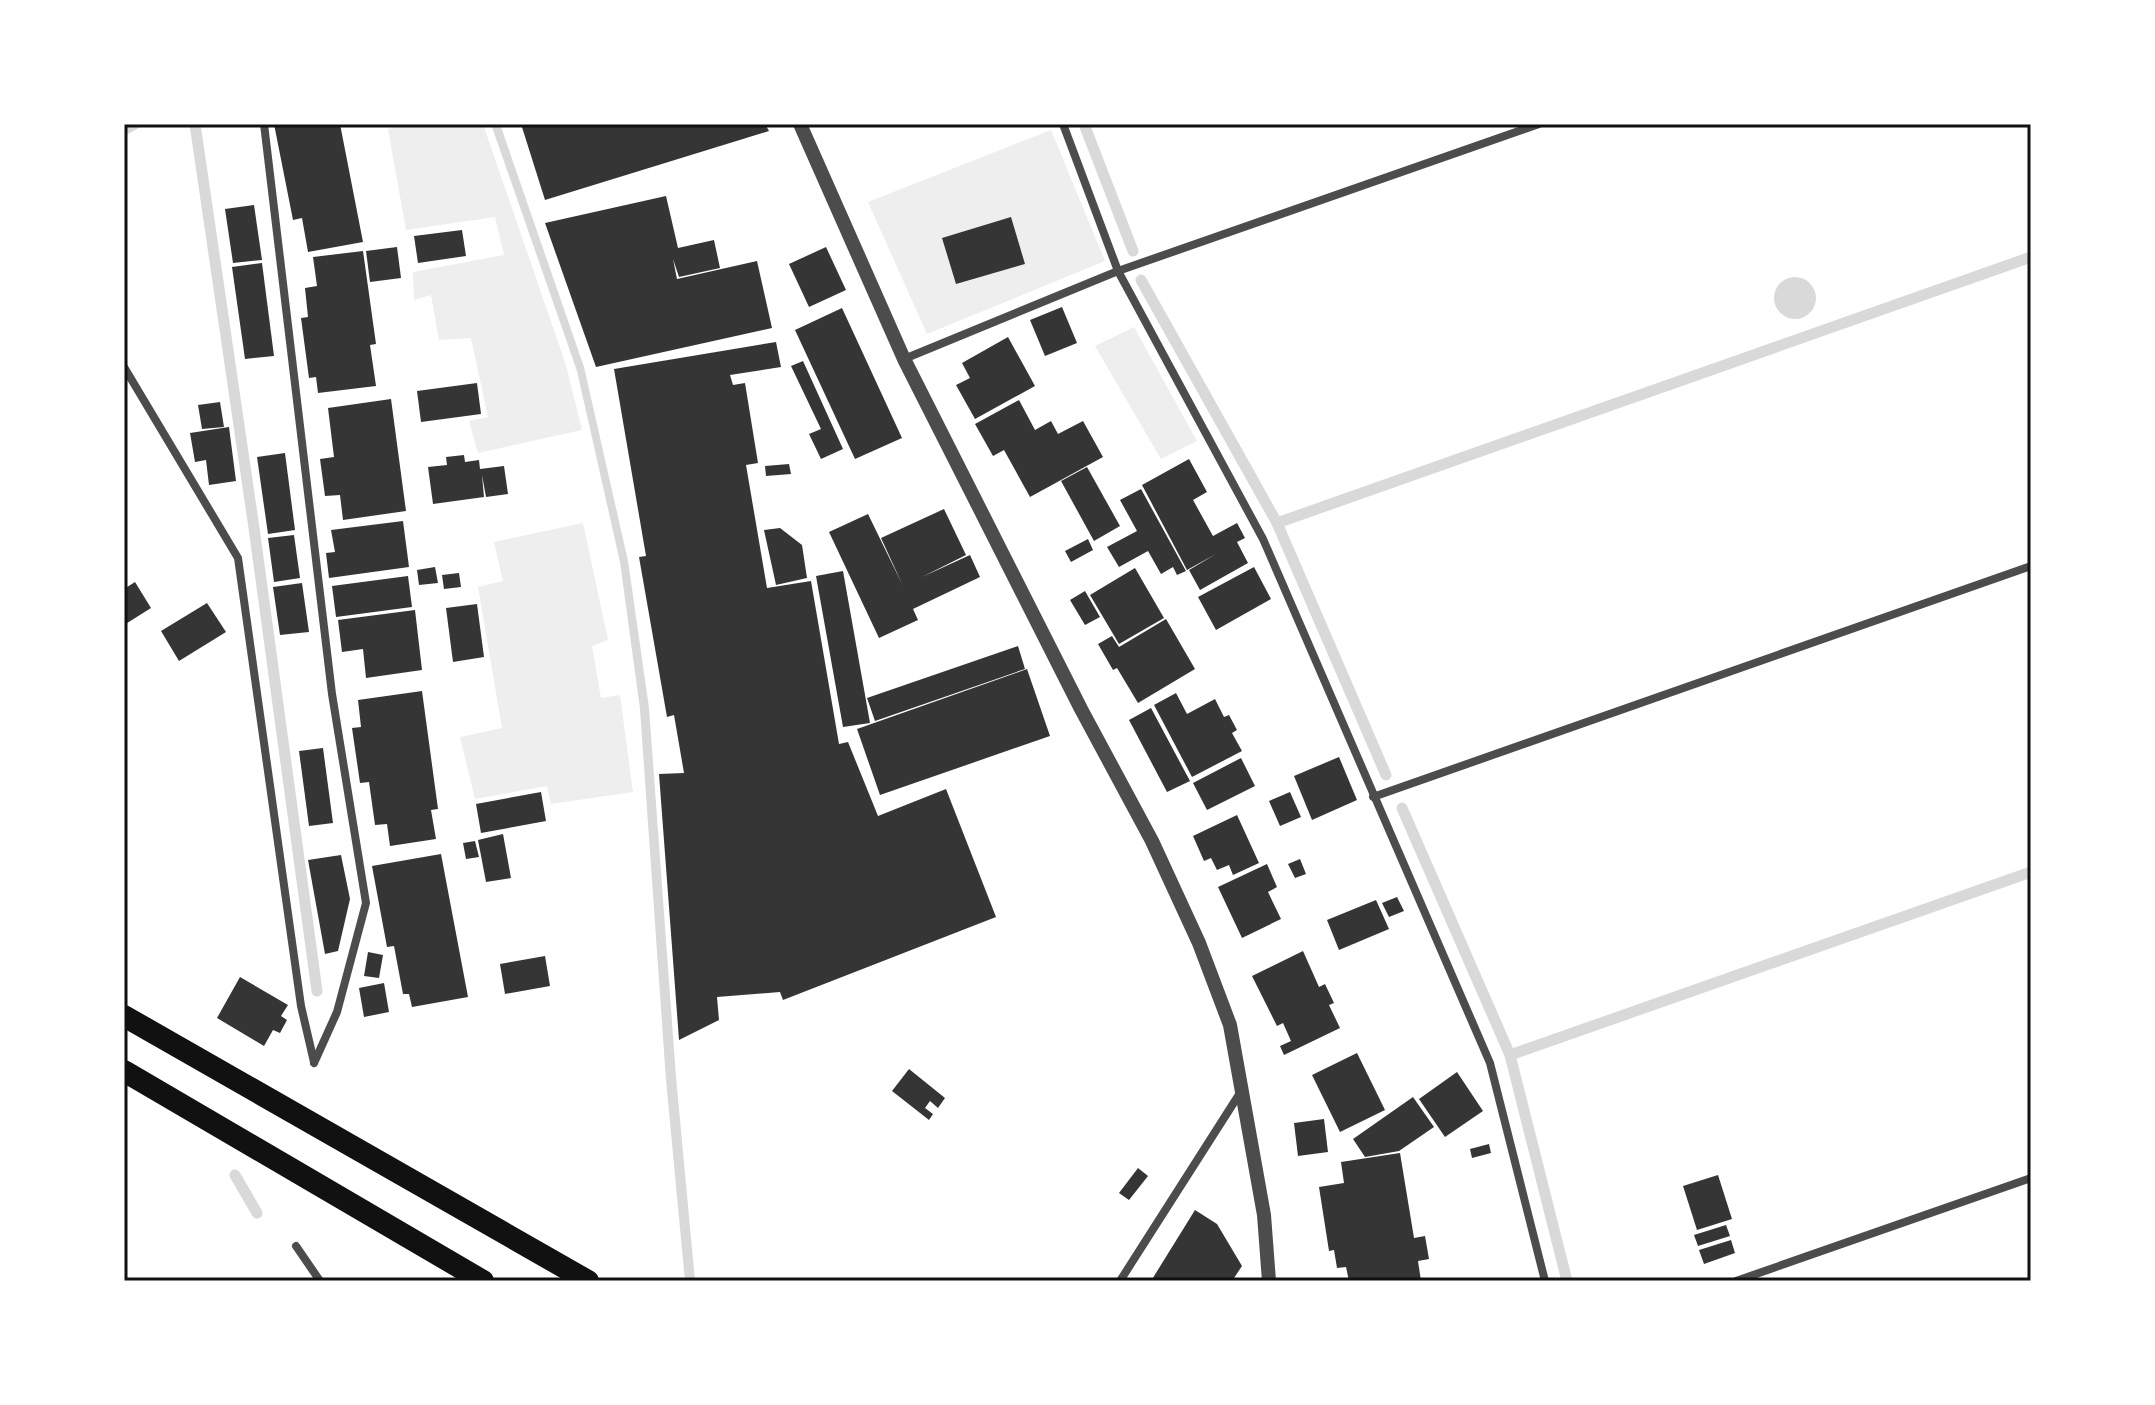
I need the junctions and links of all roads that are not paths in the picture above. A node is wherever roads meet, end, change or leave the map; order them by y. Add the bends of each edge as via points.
1 (264, 124) edge
2 (800, 124) edge
3 (1063, 124) edge
4 (1539, 124) edge
5 (1118, 271) junction
6 (904, 359) junction
7 (124, 367) edge
8 (2031, 566) edge
9 (1373, 797) junction
10 (124, 1016) edge
11 (124, 1071) edge
12 (1243, 1089) junction
13 (2031, 1178) edge
14 (296, 1246) dead end
15 (320, 1281) edge
16 (483, 1281) edge
17 (588, 1281) edge
18 (1120, 1281) edge
19 (1269, 1281) edge
20 (1545, 1281) edge
21 (1736, 1281) edge

1 - 7 street via 332,694 366,903 337,1012 314,1063 301,1006 238,558
2 - 6 street
3 - 5 street
4 - 5 street
5 - 6 street
5 - 9 street via 1263,539
6 - 12 street via 1152,841 1230,1025
8 - 9 street
9 - 20 street via 1490,1063
10 - 17 highway
11 - 16 highway
12 - 18 street
12 - 19 street
13 - 21 street
14 - 15 street

